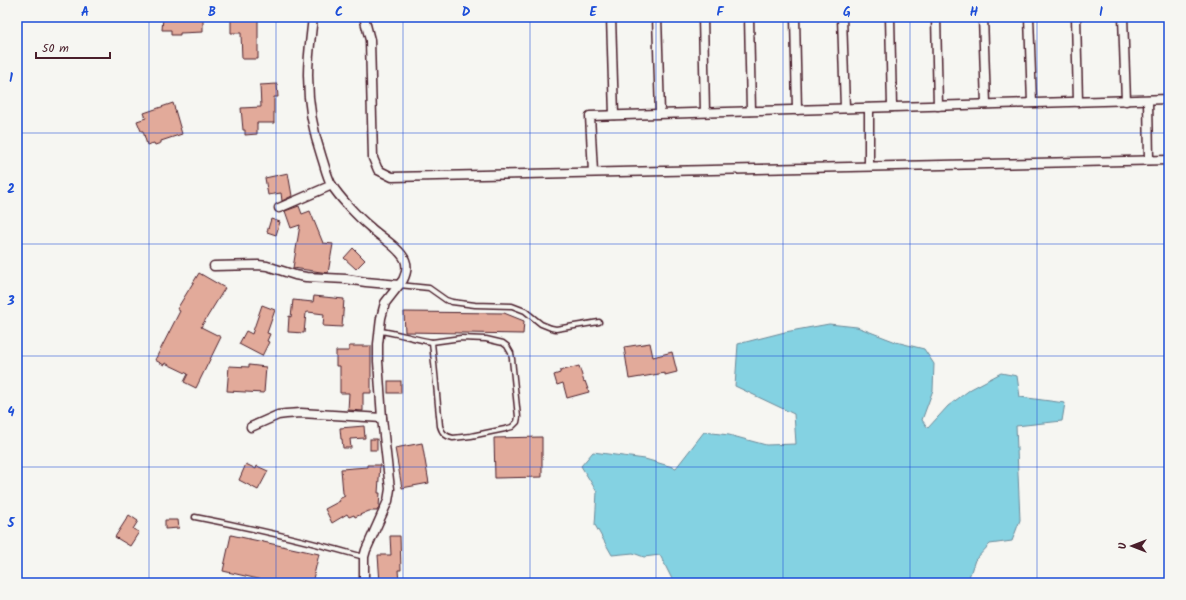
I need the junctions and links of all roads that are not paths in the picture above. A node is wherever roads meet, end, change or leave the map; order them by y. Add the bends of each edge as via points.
1 (313, 17) edge
2 (364, 17) edge
3 (610, 17) edge
4 (657, 17) edge
5 (703, 17) edge
6 (749, 17) edge
7 (795, 17) edge
8 (842, 17) edge
9 (890, 17) edge
10 (936, 17) edge
11 (984, 17) edge
12 (1029, 17) edge
13 (1076, 17) edge
14 (1123, 17) edge
15 (1169, 99) edge
16 (1148, 100) junction
17 (1126, 101) junction
18 (1078, 102) junction
19 (1032, 103) junction
20 (986, 104) junction
21 (938, 106) junction
22 (892, 107) junction
23 (845, 108) junction
24 (869, 108) junction
25 (797, 110) junction
26 (751, 111) junction
27 (705, 112) junction
28 (660, 113) junction
29 (614, 115) junction
30 (1149, 160) junction
31 (1169, 160) edge
32 (869, 166) junction
33 (593, 172) junction
34 (332, 185) junction
35 (279, 208) dead end
36 (214, 266) dead end
37 (399, 285) junction
38 (599, 322) dead end
39 (379, 331) junction
40 (432, 342) junction
41 (382, 418) junction
42 (251, 427) dead end
43 (195, 517) dead end
44 (364, 557) junction
45 (364, 583) edge

1 - 34 street via 308,76 311,114 317,144
2 - 33 street via 370,40 373,158 378,170 392,177
3 - 29 street
4 - 28 street
5 - 27 street
6 - 26 street
7 - 25 street
8 - 23 street
9 - 22 street
10 - 21 street
11 - 20 street
12 - 19 street
13 - 18 street
14 - 17 street
15 - 16 street
16 - 17 street
16 - 30 street
17 - 18 street
18 - 19 street
19 - 20 street
20 - 21 street
21 - 22 street
22 - 24 street
23 - 24 street
23 - 25 street
24 - 32 street
25 - 26 street
26 - 27 street
27 - 28 street
28 - 29 street
29 - 33 street via 590,116
30 - 31 street
30 - 32 street
32 - 33 street
34 - 35 street
34 - 37 street via 361,220 403,256 406,272
36 - 37 street via 258,265 306,277
37 - 38 lane via 430,288 452,302 512,306 525,311 541,324 556,329
37 - 39 street via 385,303
39 - 40 lane
39 - 41 street via 378,361
40 - 40 lane via 461,338 486,339 507,346 512,359 517,422 512,427 471,436 453,438 444,434 440,426
41 - 42 street via 286,414
41 - 44 street via 390,494
43 - 44 lane via 264,531
44 - 45 street

